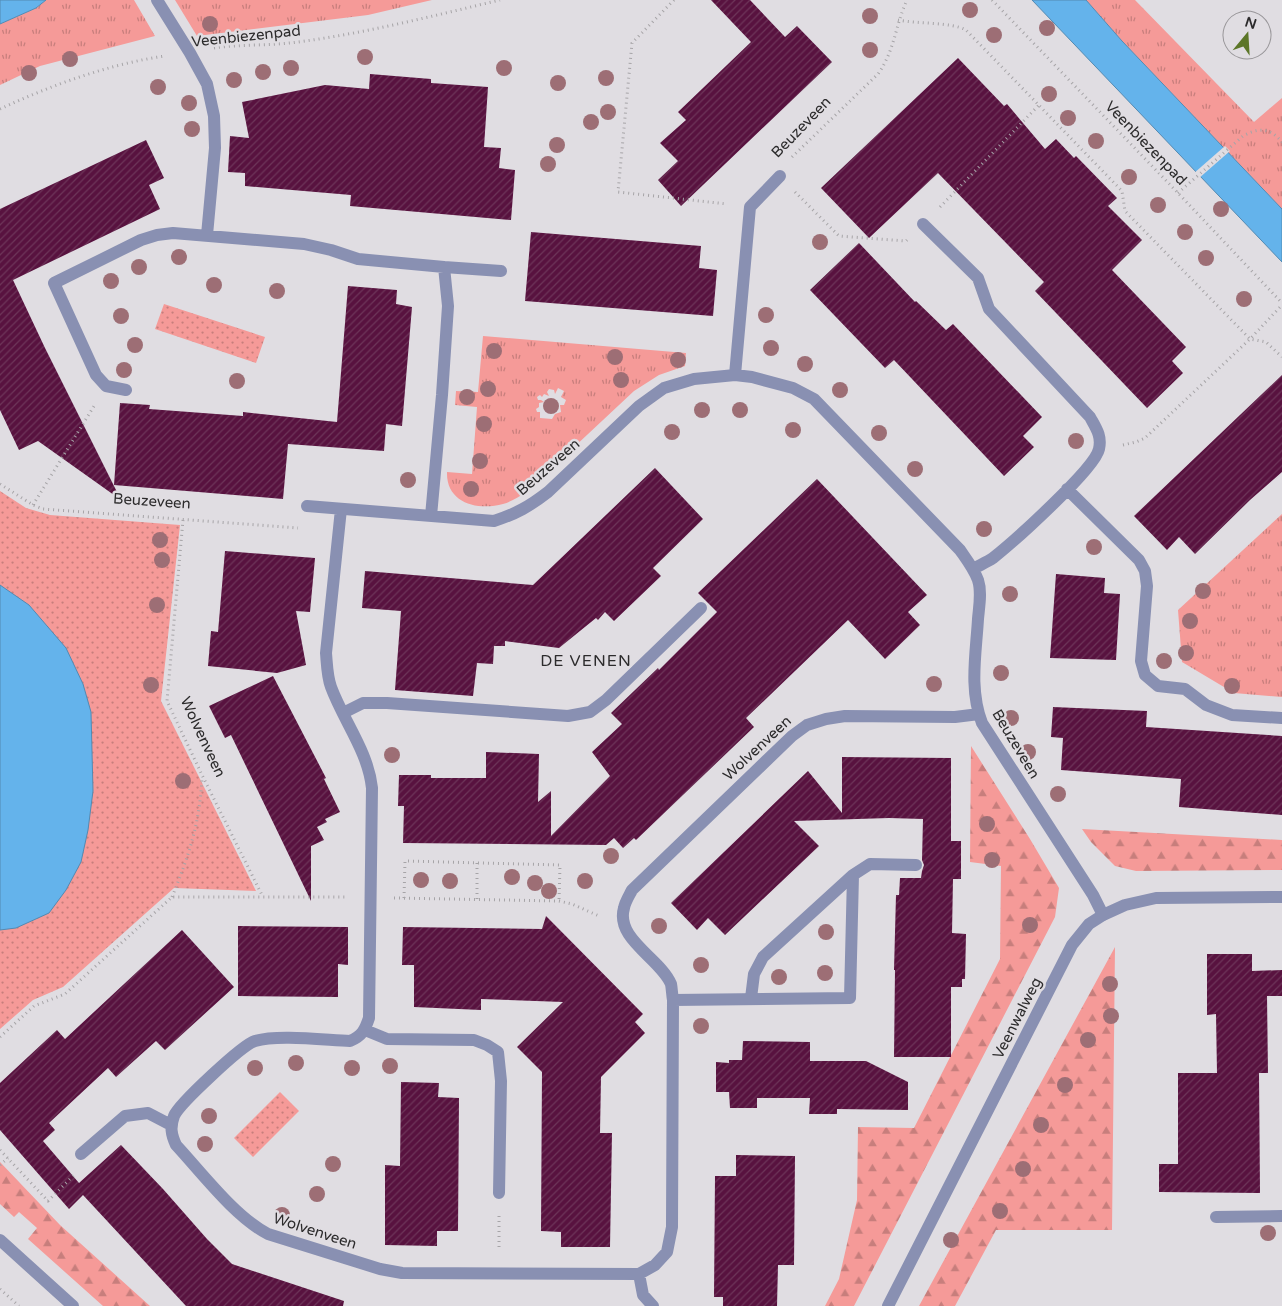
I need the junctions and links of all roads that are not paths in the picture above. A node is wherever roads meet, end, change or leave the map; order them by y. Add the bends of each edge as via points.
1 (157, 0) edge
2 (780, 176) road end
3 (923, 224) road end
4 (207, 235) junction
5 (444, 267) junction
6 (501, 271) dead end
7 (735, 375) junction
8 (126, 390) dead end
9 (1067, 489) junction
10 (307, 506) dead end
11 (341, 509) junction
12 (431, 516) junction
13 (973, 569) junction
14 (702, 608) dead end
15 (343, 713) junction
16 (979, 714) junction
17 (1282, 718) edge
18 (916, 864) dead end
19 (853, 875) junction
20 (1282, 897) edge
21 (1103, 915) junction
22 (751, 998) junction
23 (673, 1000) junction
24 (365, 1030) junction
25 (171, 1125) junction
26 (80, 1154) road end
27 (499, 1193) road end
28 (1282, 1216) edge
29 (1216, 1217) dead end
30 (0, 1240) edge
31 (639, 1274) junction
32 (73, 1306) edge
33 (653, 1306) edge
34 (888, 1306) edge

1 - 4 street via 207,84 214,116 215,148
2 - 7 street, Beuzeveen via 750,207
3 - 9 street via 978,278 989,309 1090,417 1099,432 1099,450
4 - 5 street via 304,244 358,259
4 - 8 street via 172,233 149,238 54,283 96,376 106,386
5 - 6 street
5 - 12 street via 448,321
7 - 12 street, Beuzeveen via 694,379 664,388 651,396 548,492 513,515 494,521
7 - 13 street, Beuzeveen via 752,376 793,388 814,399 960,550
9 - 13 street via 1011,543
9 - 17 street via 1139,560 1145,572 1147,586 1141,661 1145,675 1158,686 1185,689 1206,705 1232,715
10 - 11 street
11 - 12 street
11 - 15 street via 326,653 331,686
13 - 16 street, Beuzeveen via 980,599 974,680
14 - 15 street via 590,712 568,716 363,703
15 - 24 street via 365,757 372,788 370,1018
16 - 21 street, Beuzeveen
16 - 23 street, Wolvenveen via 955,717 845,716 807,725 792,736 632,890 623,909 624,924 633,940 664,973 671,984
18 - 19 street via 870,864
19 - 22 street via 763,957 754,974
19 - 22 street via 850,998
20 - 21 street, Veenwalweg via 1156,898 1125,905
21 - 34 street, Veenwalweg via 1089,924 1072,945
22 - 23 street
23 - 31 street via 672,1228 667,1252 656,1265
24 - 25 street via 360,1037 350,1041 273,1038 253,1041 183,1103
24 - 27 street via 387,1039 474,1040 498,1052 501,1080
25 - 26 street via 148,1114 125,1116
25 - 31 street, Wolvenveen via 176,1145 241,1216 268,1234 402,1273
28 - 29 street
30 - 32 street
31 - 33 street via 643,1295

